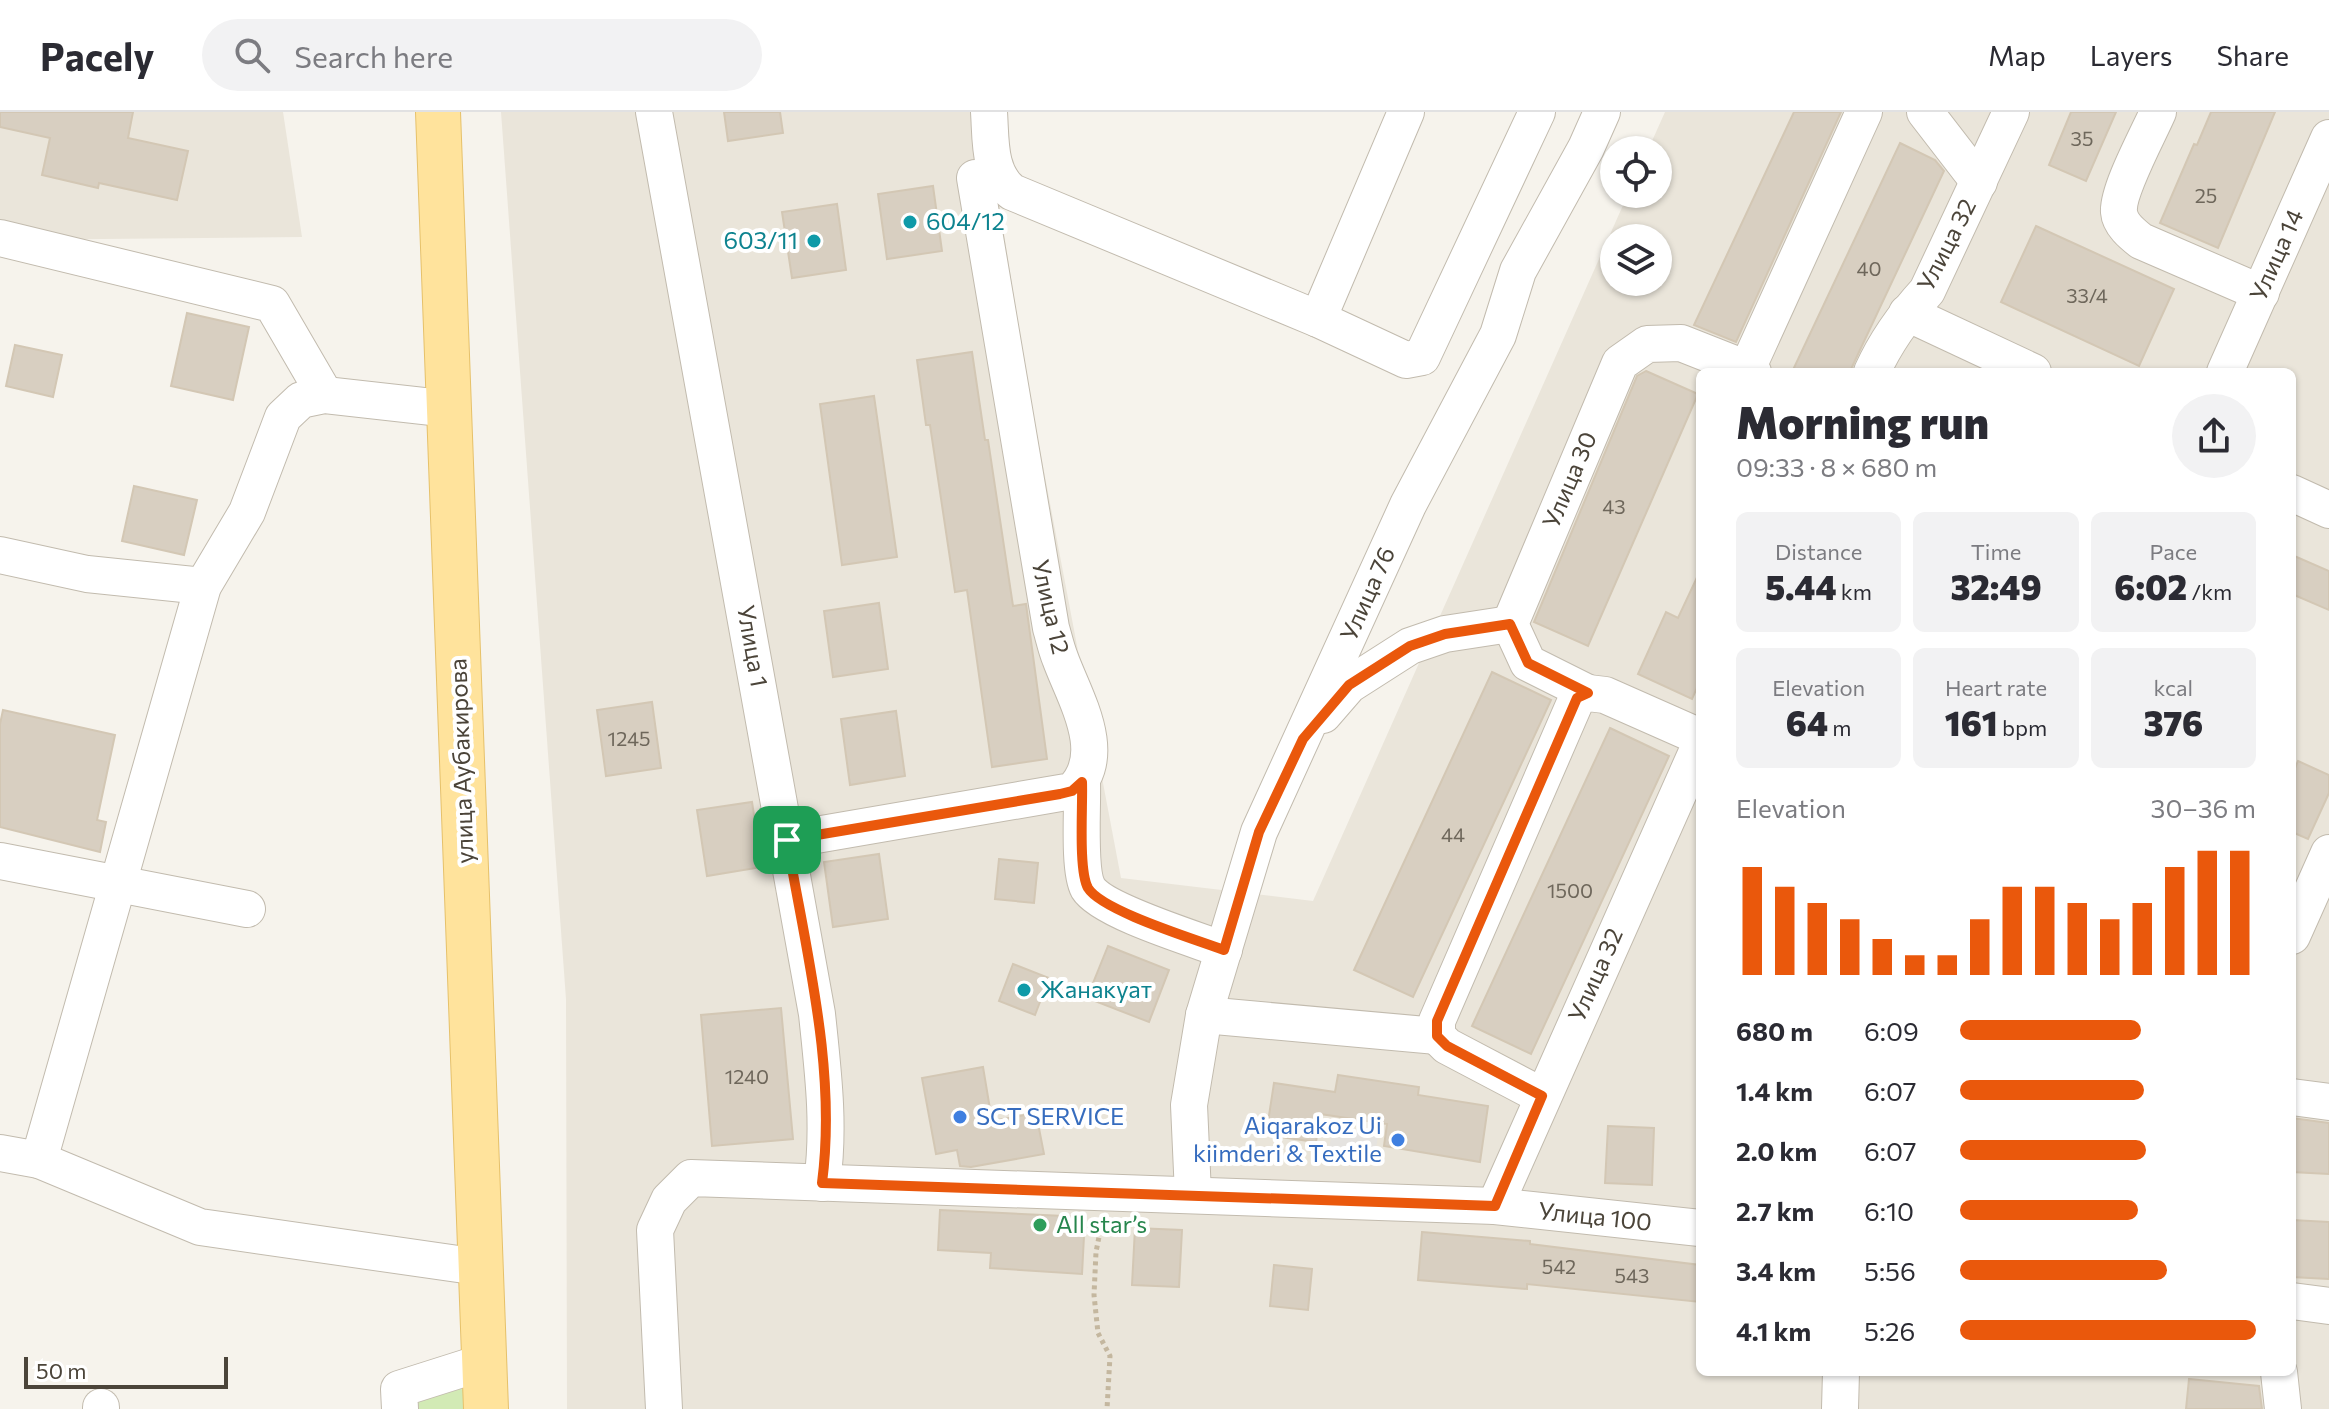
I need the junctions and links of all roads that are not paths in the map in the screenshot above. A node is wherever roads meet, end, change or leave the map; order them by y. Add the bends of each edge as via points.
1 (438, 112) edge
2 (654, 112) edge
3 (989, 112) edge
4 (1406, 112) edge
5 (1537, 112) edge
6 (1602, 112) edge
7 (1864, 112) edge
8 (1925, 112) edge
9 (2011, 112) edge
10 (2158, 112) edge
11 (2329, 138) edge
12 (975, 178) dead end
13 (1979, 182) junction
14 (0, 238) edge
15 (2261, 293) junction
16 (1907, 313) junction
17 (1318, 319) junction
18 (1745, 368) edge
19 (1751, 368) edge
20 (1874, 368) edge
21 (2024, 368) edge
22 (2227, 368) edge
23 (325, 395) junction
24 (450, 409) junction
25 (2296, 495) edge
26 (2329, 510) edge
27 (0, 555) edge
28 (203, 586) junction
29 (1510, 624) junction
30 (1588, 693) junction
31 (1696, 735) edge
32 (1303, 739) junction
33 (1696, 754) edge
34 (1082, 782) junction
35 (787, 840) junction
36 (2329, 853) edge
37 (0, 861) edge
38 (117, 886) junction
39 (2320, 898) edge
40 (247, 909) dead end
41 (2296, 931) edge
42 (1224, 950) junction
43 (1204, 1015) junction
44 (1437, 1036) junction
45 (1542, 1096) junction
46 (2296, 1098) edge
47 (2329, 1102) edge
48 (0, 1153) edge
49 (39, 1160) junction
50 (822, 1183) junction
51 (1193, 1194) junction
52 (1495, 1206) junction
53 (1696, 1228) edge
54 (479, 1267) junction
55 (2296, 1302) edge
56 (2329, 1306) edge
57 (484, 1362) junction
58 (1841, 1376) edge
59 (2279, 1376) edge
60 (400, 1409) edge
61 (486, 1409) edge
62 (664, 1409) edge
63 (1840, 1409) edge
64 (2283, 1409) edge

1 - 24 main road, улица Аубакирова
2 - 35 street, Улица 1
3 - 17 street via 993,165 1012,192
4 - 17 street
5 - 17 street via 1422,357 1406,360
6 - 32 street, Улица 76 via 1518,271 1498,335 1408,505
7 - 19 street
8 - 13 street
9 - 13 street, Улица 32
10 - 15 street via 2122,195 2119,213 2128,231
11 - 15 street, Улица 14
12 - 34 street, Улица 12 via 1051,628 1084,713 1087,765
13 - 16 street, Улица 32 via 1927,291
14 - 23 street via 272,304
15 - 22 street, Улица 14
16 - 20 street, Улица 32
16 - 21 street
18 - 29 street, Улица 30 via 1681,343 1647,344 1620,363
23 - 24 street
23 - 28 street via 301,400 283,417 247,512
24 - 54 main road, улица Аубакирова
25 - 26 street
27 - 28 street via 87,574
28 - 38 street
29 - 30 street via 1528,663
29 - 32 street via 1445,634 1410,646 1349,685
30 - 31 street via 1605,695
30 - 44 street via 1577,698 1437,1021
32 - 42 street, Улица 76 via 1259,832
33 - 45 street, Улица 32
34 - 35 street via 1060,794
34 - 42 street, Улица 12 via 1088,888 1107,905
35 - 50 street, Улица 1 via 827,1103
36 - 39 street
37 - 38 street
38 - 40 street
38 - 49 street
39 - 41 street
42 - 43 street, Улица 76
43 - 44 street
43 - 51 street, Улица 76 via 1189,1105
44 - 45 street
45 - 52 street, Улица 32
46 - 47 street
48 - 49 street
49 - 54 street via 200,1227
50 - 51 street, Улица 100
50 - 62 street, Улица 100 via 691,1178 669,1200 655,1230
51 - 52 street, Улица 100
52 - 53 street, Улица 100
54 - 57 main road, улица Аубакирова
55 - 56 street
57 - 60 street via 399,1389
57 - 61 main road, улица Аубакирова
58 - 63 street
59 - 64 street

